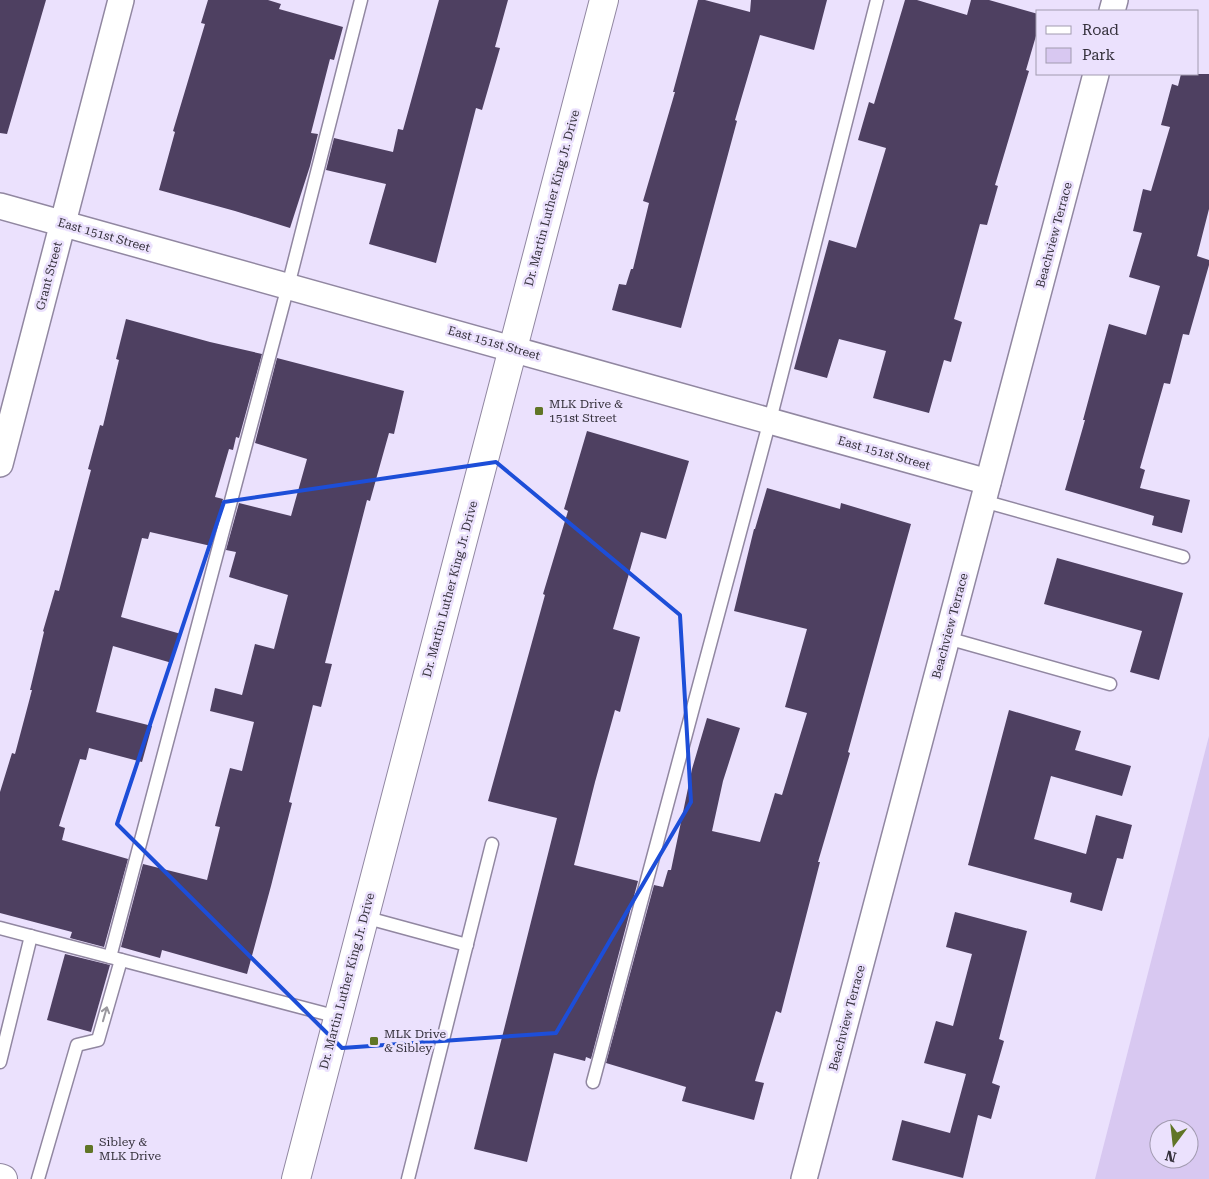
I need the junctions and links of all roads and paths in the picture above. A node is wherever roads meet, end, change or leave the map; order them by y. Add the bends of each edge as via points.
1 (121, 0) edge
2 (361, 0) edge
3 (604, 0) edge
4 (877, 0) edge
5 (1096, 75) edge
6 (0, 206) edge
7 (63, 223) junction
8 (288, 286) junction
9 (513, 348) junction
10 (770, 420) junction
11 (0, 464) edge
12 (986, 492) junction
13 (1183, 557) dead end
14 (947, 638) junction
15 (1110, 684) dead end
16 (492, 844) dead end
17 (364, 917) junction
18 (0, 928) edge
19 (31, 936) junction
20 (467, 945) junction
21 (115, 958) junction
22 (338, 1017) junction
23 (0, 1062) edge
24 (593, 1082) dead end
25 (38, 1179) edge
26 (296, 1179) edge
27 (408, 1179) edge
28 (804, 1179) edge

1 - 7 street, Grant Street
2 - 8 lane
3 - 9 street, Dr. Martin Luther King Jr. Drive
4 - 10 lane
5 - 12 street, Beachview Terrace
6 - 7 street, East 151st Street
7 - 8 street, East 151st Street
7 - 11 street, Grant Street
8 - 9 street, East 151st Street
8 - 21 lane
9 - 10 street, East 151st Street
9 - 17 street, Dr. Martin Luther King Jr. Drive
10 - 12 street, East 151st Street
10 - 24 lane
12 - 13 lane
12 - 14 street, Beachview Terrace
14 - 15 lane
14 - 28 street, Beachview Terrace
16 - 20 lane
17 - 20 lane
17 - 22 street, Dr. Martin Luther King Jr. Drive
18 - 19 lane
19 - 21 lane
19 - 23 lane
20 - 27 lane
21 - 22 lane
25 -> 21 lane via 77,1045 98,1040
22 - 26 street, Dr. Martin Luther King Jr. Drive

